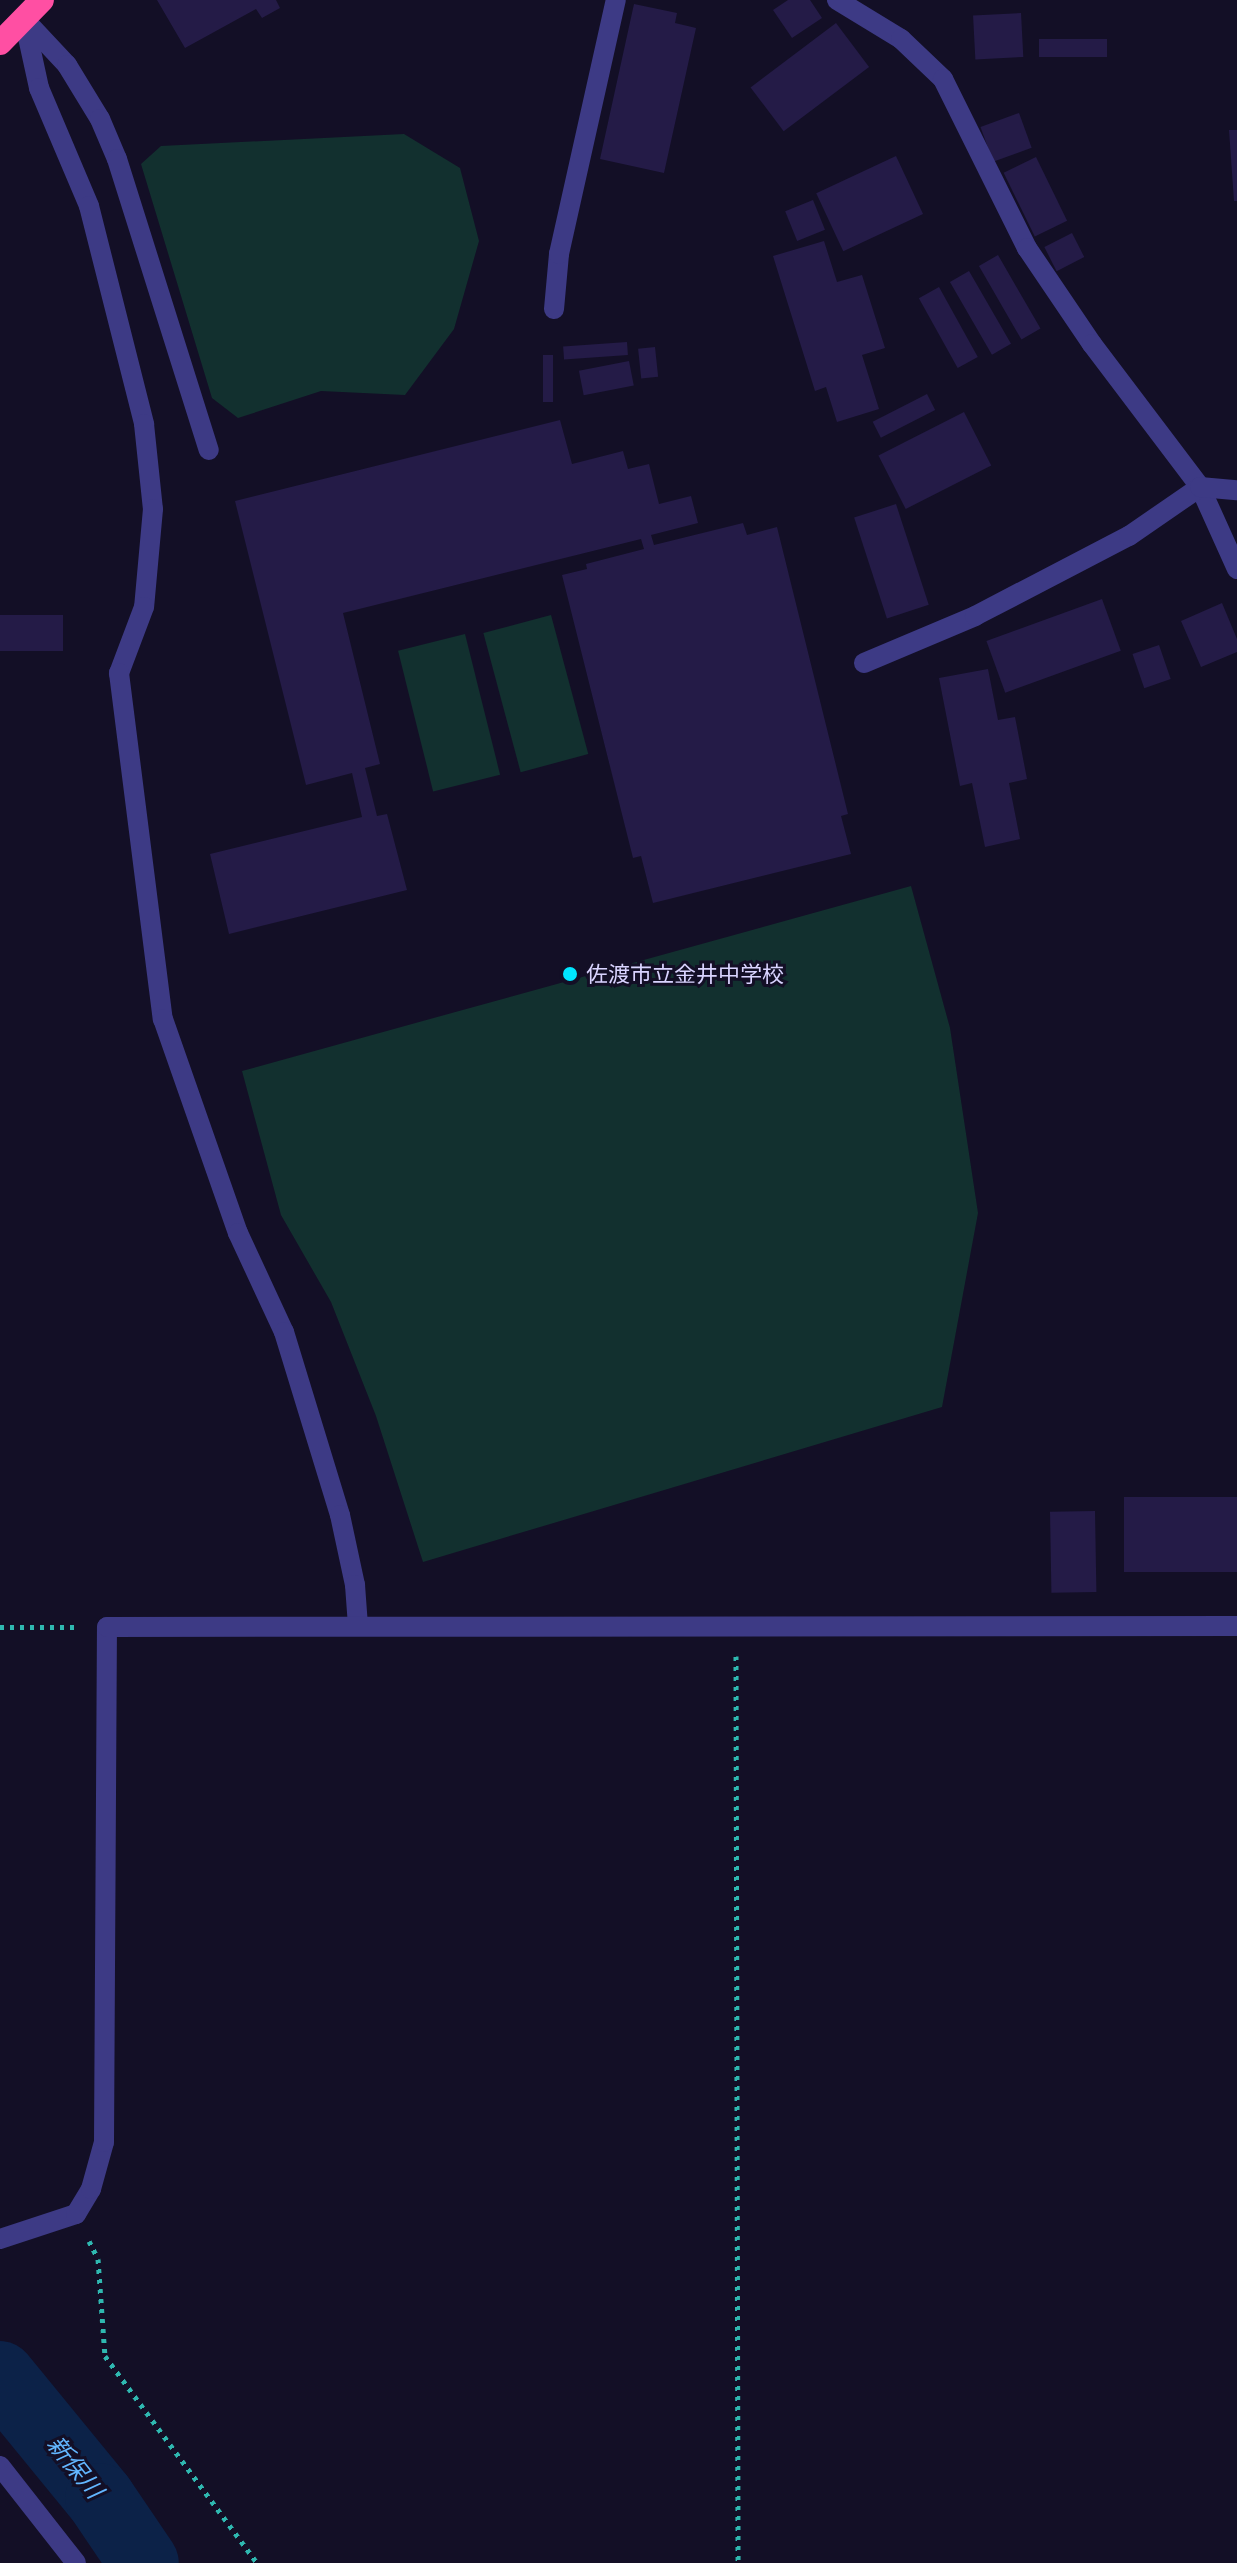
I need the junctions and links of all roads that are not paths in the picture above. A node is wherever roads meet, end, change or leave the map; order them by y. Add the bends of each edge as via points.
1 (42, 0) edge
2 (616, 0) edge
3 (837, 0) edge
4 (24, 19) junction
5 (0, 43) edge
6 (554, 309) dead end
7 (209, 450) dead end
8 (1200, 487) junction
9 (1237, 490) edge
10 (1237, 569) edge
11 (864, 663) dead end
12 (358, 1626) junction
13 (1237, 1626) edge
14 (0, 2239) edge
15 (0, 2466) edge
16 (76, 2563) edge

1 - 4 highway
2 - 6 street via 568,211
3 - 8 street via 901,39 943,79 1027,248
4 - 5 highway
4 - 7 street via 67,65 100,119
4 - 12 street via 39,88 89,206 144,424 153,509 144,607 119,673 163,1019 238,1233 284,1332 340,1515
8 - 9 street
8 - 10 street
8 - 11 street via 1129,536 975,616
12 - 13 street
12 - 14 street via 107,1627 104,2142 91,2189 76,2214
15 - 16 street

